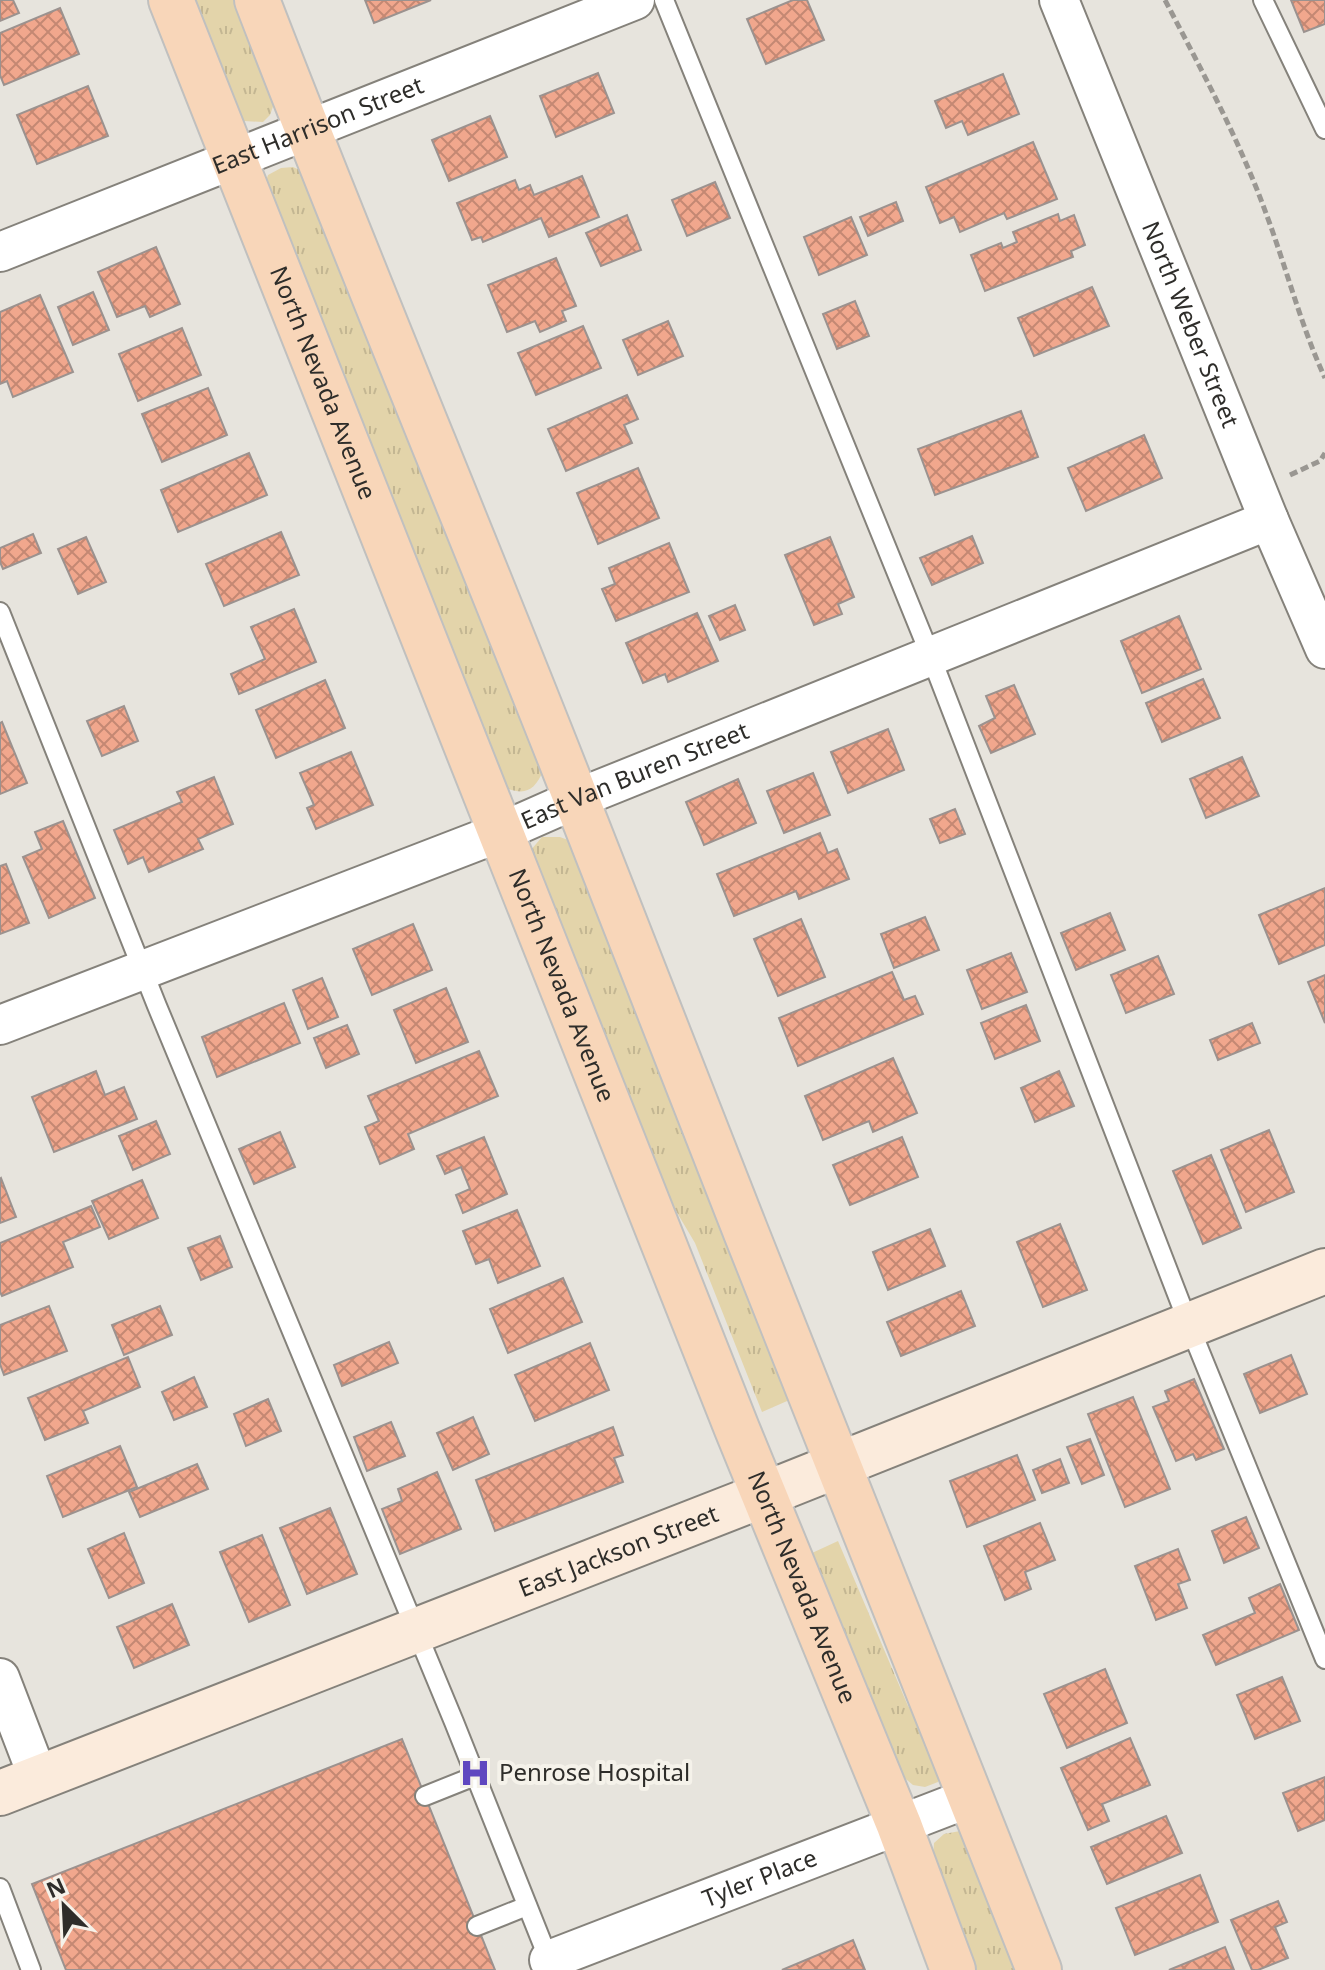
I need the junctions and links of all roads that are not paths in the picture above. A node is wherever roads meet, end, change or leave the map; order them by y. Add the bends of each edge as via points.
1 (171, 0) edge
2 (257, 0) edge
3 (635, 0) edge
4 (664, 0) edge
5 (1059, 0) edge
6 (1263, 0) edge
7 (1325, 129) edge
8 (308, 131) junction
9 (234, 160) junction
10 (0, 252) edge
11 (1263, 505) junction
12 (0, 612) edge
13 (1325, 649) edge
14 (931, 657) junction
15 (576, 799) junction
16 (501, 832) junction
17 (143, 970) junction
18 (0, 1025) edge
19 (1325, 1271) edge
20 (1189, 1325) junction
21 (837, 1465) junction
22 (763, 1495) junction
23 (416, 1630) junction
24 (1325, 1659) edge
25 (0, 1678) edge
26 (475, 1776) junction
27 (19, 1785) edge
28 (425, 1796) dead end
29 (969, 1798) junction
30 (899, 1825) junction
31 (0, 1888) edge
32 (527, 1906) junction
33 (477, 1926) dead end
34 (551, 1965) edge
35 (31, 1970) edge
36 (953, 1970) edge
37 (1039, 1970) edge

1 - 9 main road, North Nevada Avenue
2 - 8 main road
3 - 8 street, East Harrison Street
4 - 14 lane
5 - 11 street, North Weber Street
6 - 7 lane
8 - 9 street, East Harrison Street
8 - 15 main road
9 - 10 street, East Harrison Street
9 - 16 main road, North Nevada Avenue
11 - 13 street, North Weber Street
11 - 14 street, East Van Buren Street
12 - 17 lane
14 - 15 street, East Van Buren Street
14 - 20 lane
15 - 16 street, East Van Buren Street
15 - 21 main road
16 - 17 street, East Van Buren Street
16 - 22 main road, North Nevada Avenue
17 - 18 street, East Van Buren Street
17 - 23 lane
19 - 20 main road, East Jackson Street
20 - 21 main road, East Jackson Street
20 - 24 lane
21 - 22 main road, East Jackson Street
21 - 29 main road
22 - 23 main road, East Jackson Street
22 - 30 main road, North Nevada Avenue
23 - 26 lane
23 - 27 main road, East Jackson Street
25 - 27 street
26 - 28 lane
26 - 32 lane
29 - 30 street, Tyler Place
29 - 37 main road
30 - 34 street, Tyler Place
30 - 36 main road, North Nevada Avenue
31 - 35 lane
32 - 33 lane
32 - 34 lane

